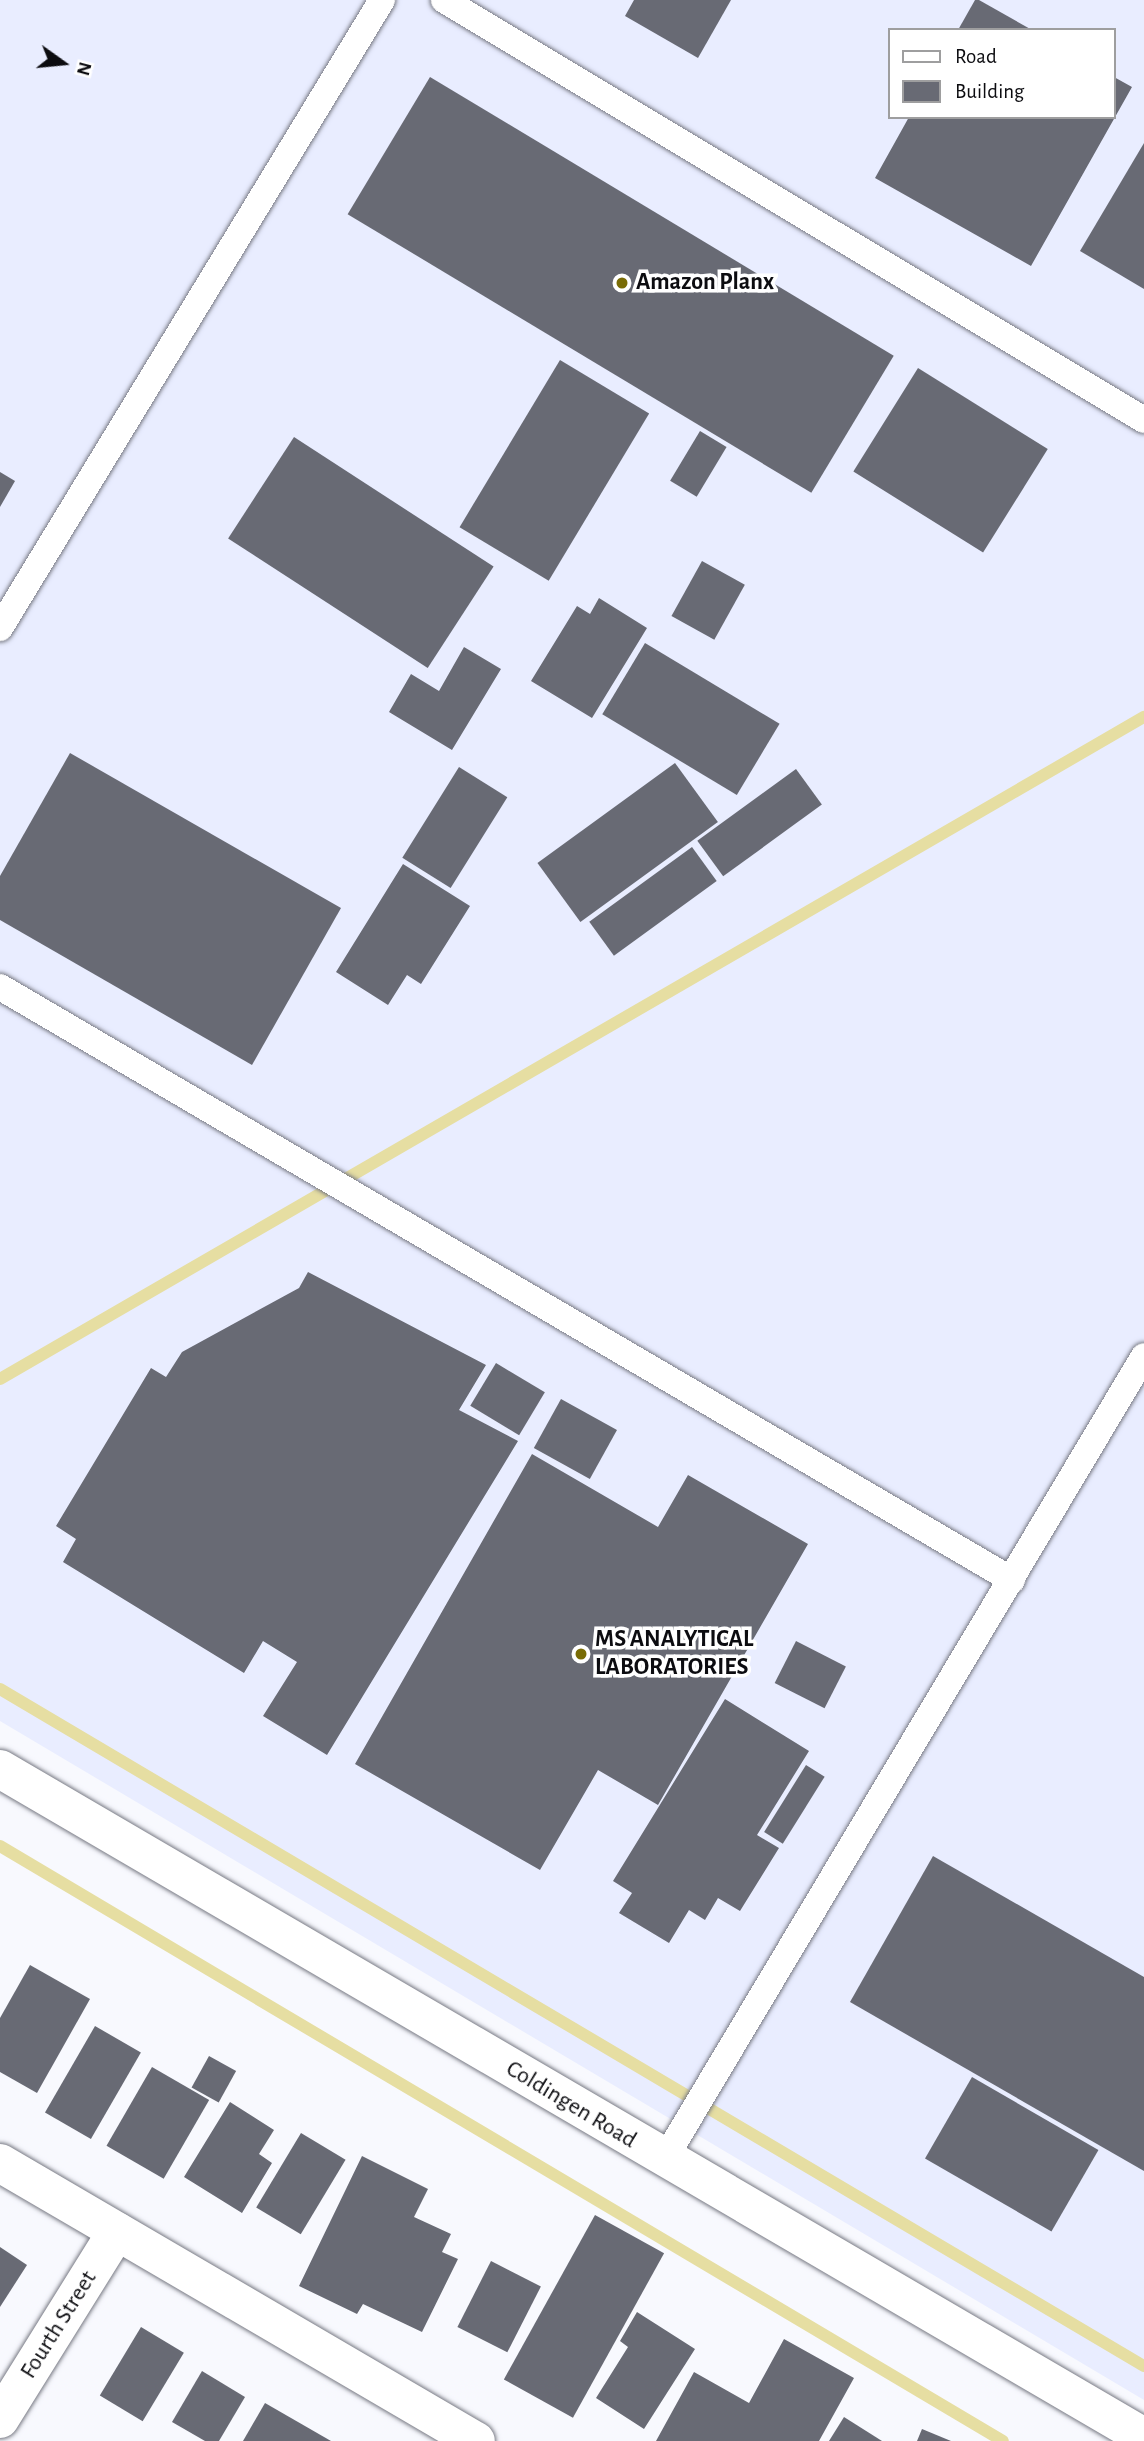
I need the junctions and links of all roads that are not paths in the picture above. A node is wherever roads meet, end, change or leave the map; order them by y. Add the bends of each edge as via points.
1 (382, 0) edge
2 (444, 0) edge
3 (1144, 420) edge
4 (0, 628) edge
5 (0, 987) edge
6 (1144, 1356) edge
7 (1012, 1580) junction
8 (0, 1769) edge
9 (664, 2160) junction
10 (0, 2163) edge
11 (117, 2231) junction
12 (0, 2419) edge
13 (1144, 2437) edge
14 (475, 2441) edge

1 - 4 lane
2 - 3 lane
5 - 7 lane
6 - 7 lane
7 - 9 lane
8 - 9 street, Coldingen Road
9 - 13 street, Coldingen Road
10 - 11 street
11 - 12 street, Fourth Street
11 - 14 street

